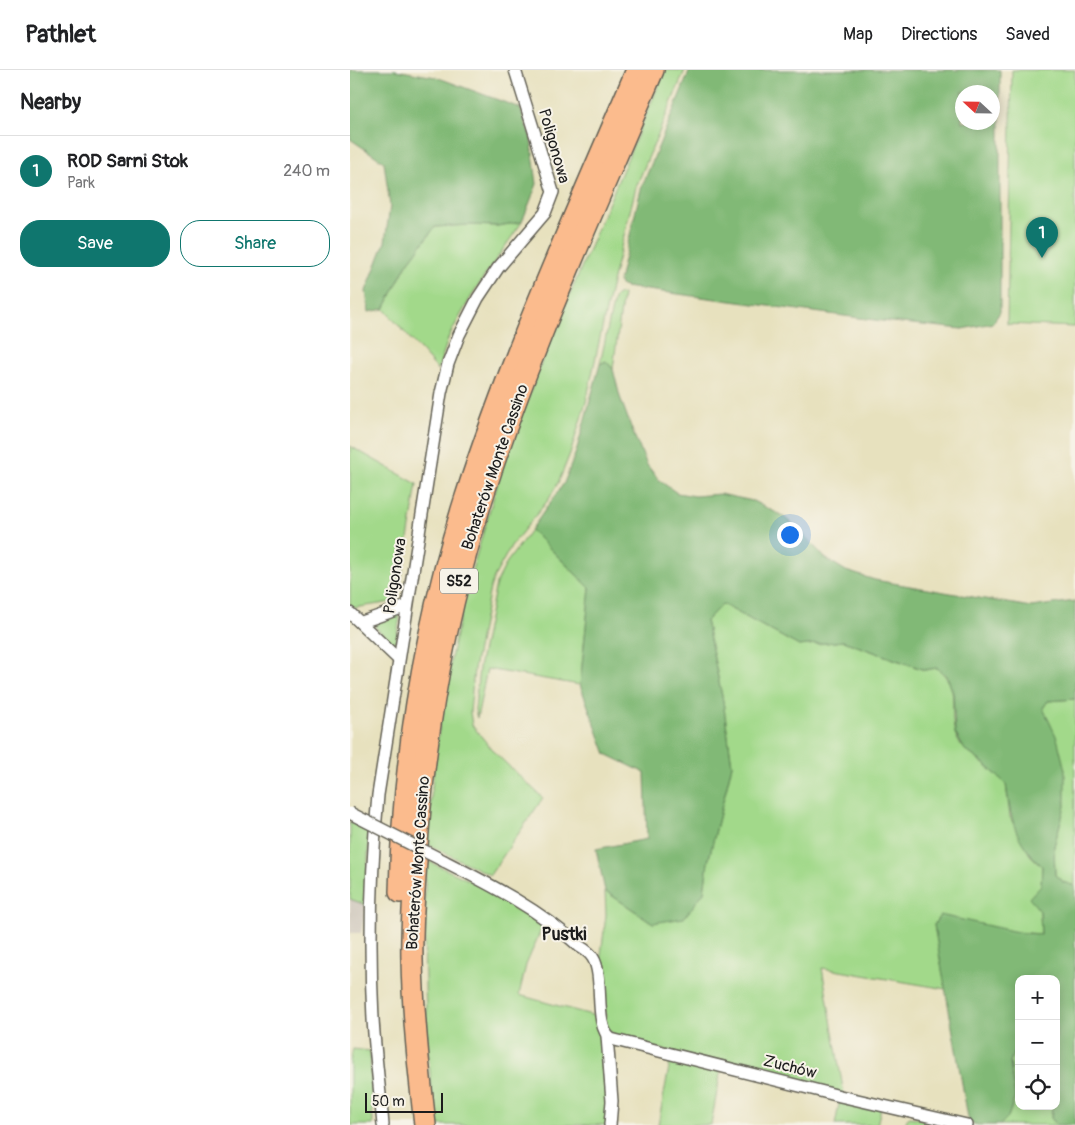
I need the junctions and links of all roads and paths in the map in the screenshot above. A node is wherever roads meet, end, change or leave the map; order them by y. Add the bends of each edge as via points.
1 (515, 70) edge
2 (637, 70) edge
3 (654, 70) edge
4 (407, 606) junction
5 (350, 613) edge
6 (362, 622) junction
7 (398, 659) junction
8 (350, 813) edge
9 (607, 1036) junction
10 (383, 1125) edge
11 (410, 1125) edge
12 (425, 1125) edge
13 (610, 1125) edge
14 (967, 1125) edge

1 - 4 street, Poligonowa via 553,192 545,213 498,268 478,298 448,364
2 - 11 highway, Bohaterów Monte Cassino / S52 via 514,362 485,441 447,564 428,643 414,724 400,886 398,959
3 - 12 highway, Bohaterów Monte Cassino / S52 via 553,308 499,448 443,646 423,775 414,889 412,960
4 - 6 street
4 - 7 street, Poligonowa
5 - 6 street
6 - 7 street
7 - 10 street, Poligonowa via 372,860 373,1020
8 - 9 street, bridge via 512,898 594,958 601,1017
9 - 13 street via 612,1101
9 - 14 street, Zuchów via 625,1044

